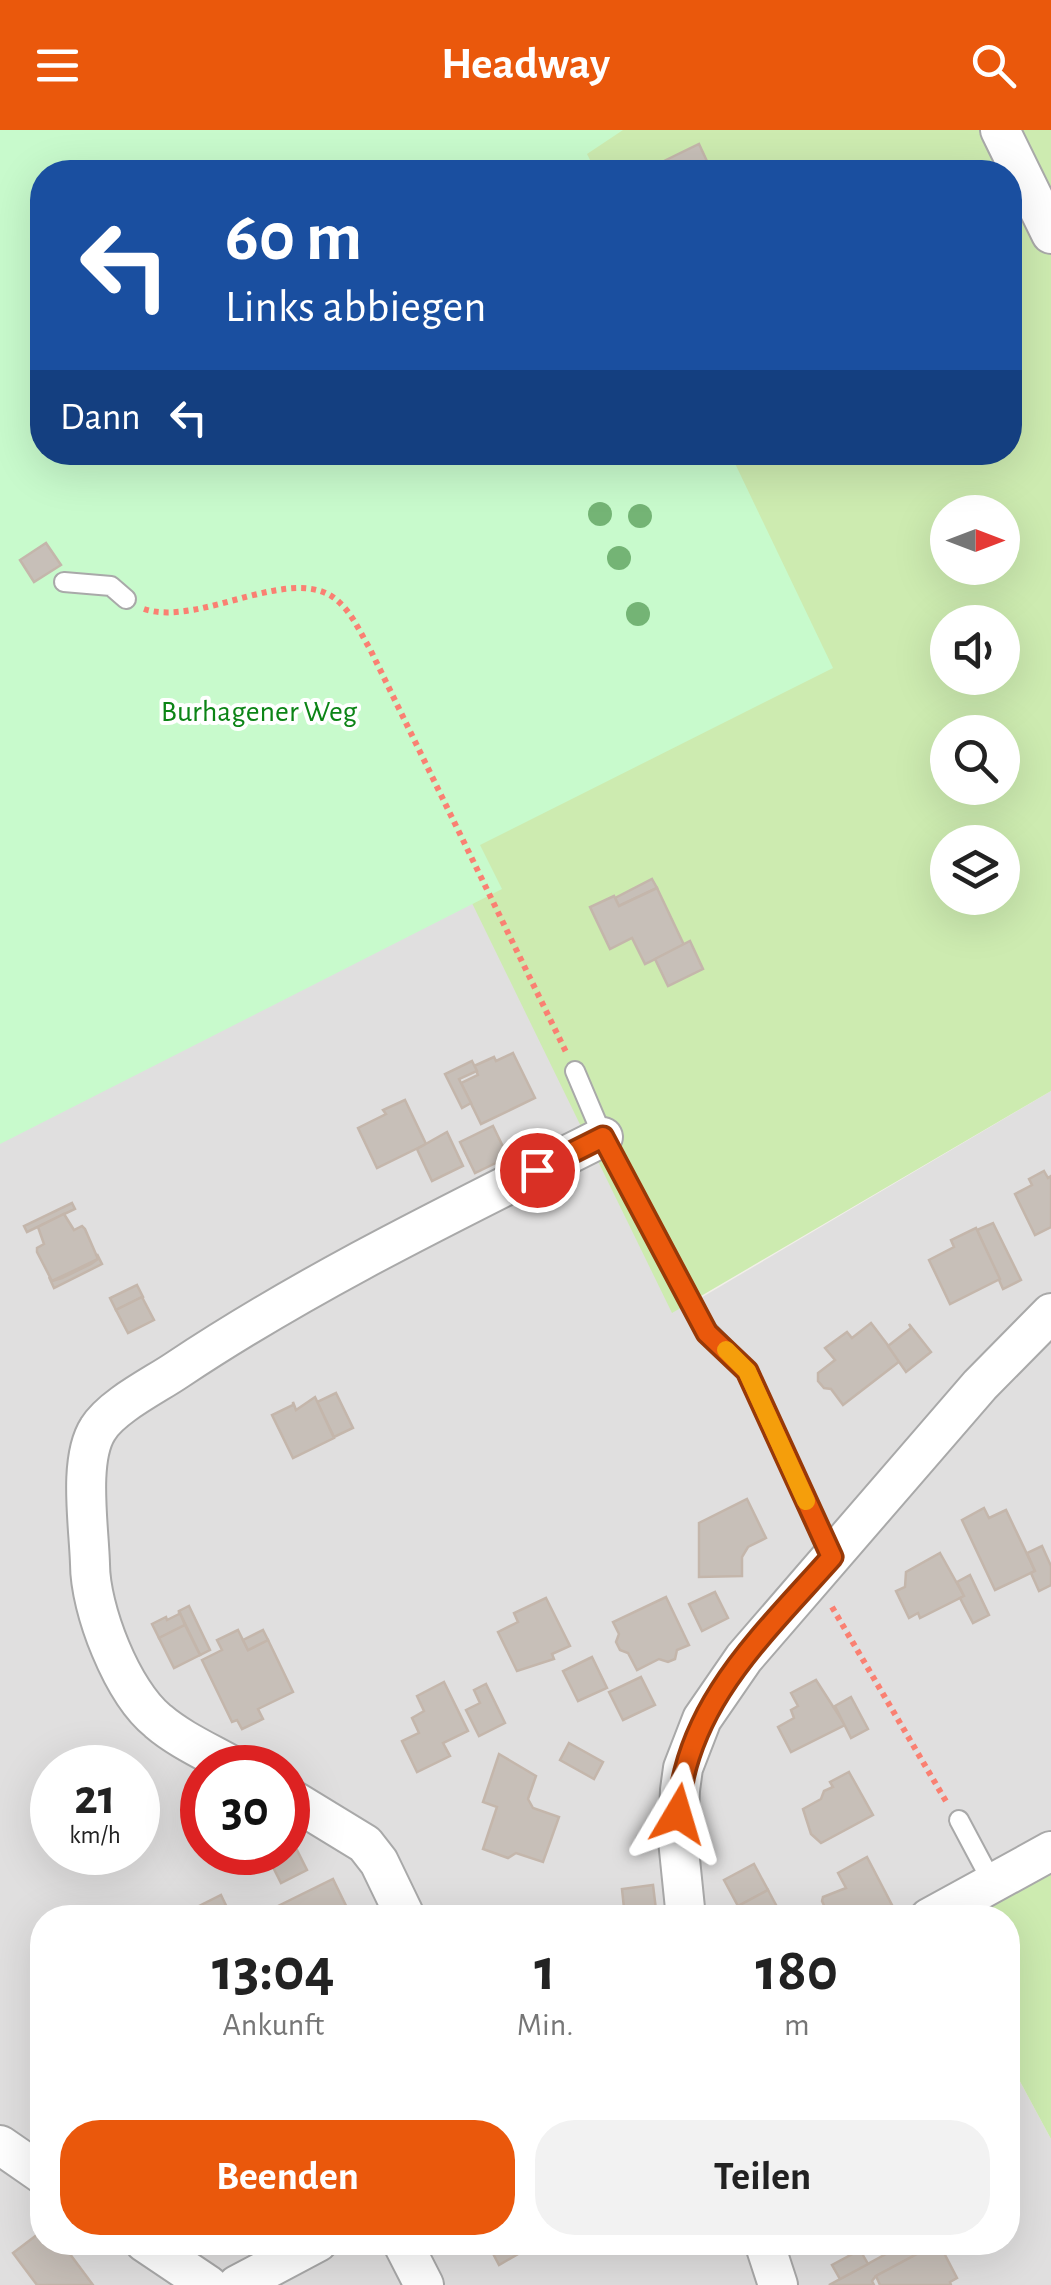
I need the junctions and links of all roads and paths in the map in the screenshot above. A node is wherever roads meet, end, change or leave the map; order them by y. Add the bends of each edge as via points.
1 (1000, 130) edge
2 (1015, 160) edge
3 (1022, 175) edge
4 (1051, 234) edge
5 (64, 582) dead end
6 (126, 599) joint
7 (575, 1071) joint
8 (603, 1137) junction
9 (1051, 1313) edge
10 (823, 1567) junction
11 (196, 1745) edge
12 (310, 1810) edge
13 (960, 1820) joint
14 (1051, 1851) edge
15 (992, 1882) junction
16 (400, 1905) edge
17 (685, 1905) edge
18 (952, 1905) edge
19 (0, 2146) edge
20 (30, 2166) edge
21 (163, 2255) edge
22 (294, 2255) edge
23 (409, 2255) edge
24 (768, 2255) edge
25 (208, 2285) edge
26 (237, 2285) edge
27 (424, 2285) edge
28 (778, 2285) edge

1 - 2 street
3 - 4 street
5 - 6 lane via 111,586
6 - 7 path via 164,614 285,588 326,592 340,602 370,649
7 - 8 lane
8 - 10 lane via 707,1333 747,1371
8 - 11 street via 337,1271 98,1428 87,1479 90,1586 98,1617 150,1714
9 - 10 street
10 - 13 path via 932,1781
10 - 17 street via 718,1693 692,1743 678,1814
12 - 16 street via 365,1844
13 - 15 lane
14 - 15 street
15 - 18 street
19 - 20 street
21 - 25 street
22 - 26 street
23 - 27 street
24 - 28 street

